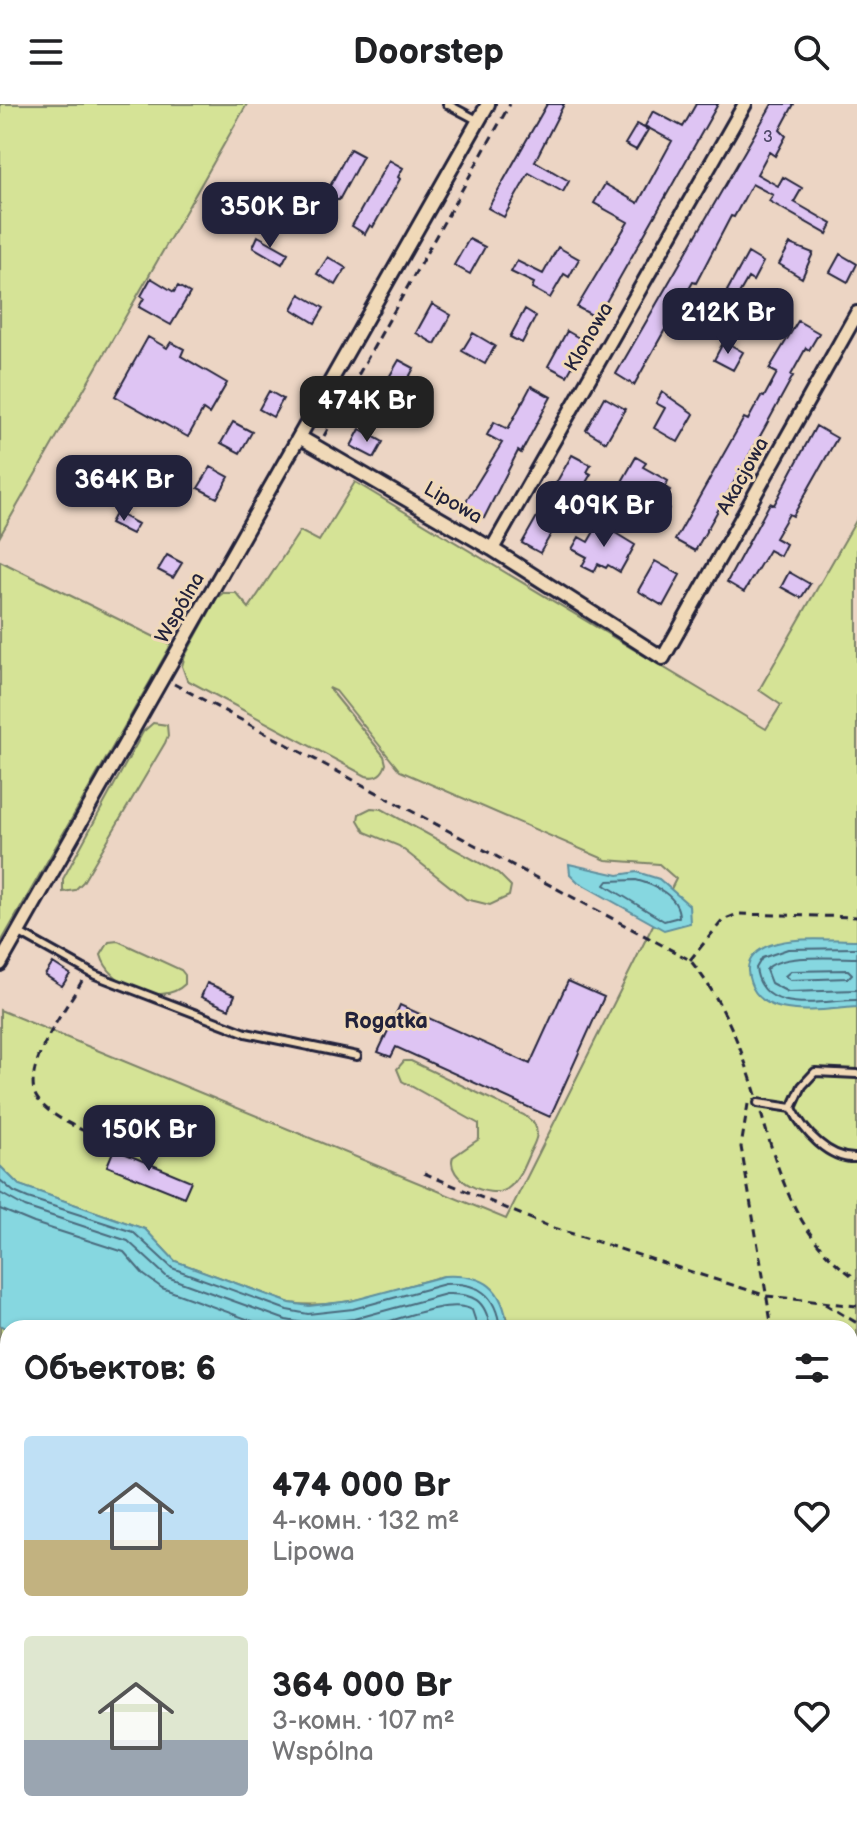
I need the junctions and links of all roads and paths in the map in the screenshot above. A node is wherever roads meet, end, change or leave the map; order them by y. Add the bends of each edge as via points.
1 (447, 104) edge
2 (488, 104) edge
3 (510, 104) edge
4 (745, 104) edge
5 (479, 121) junction
6 (857, 313) edge
7 (301, 438) junction
8 (317, 447) junction
9 (492, 549) junction
10 (663, 658) joint
11 (164, 679) junction
12 (857, 917) edge
13 (18, 932) junction
14 (690, 960) junction
15 (0, 964) edge
16 (88, 971) junction
17 (357, 1056) dead end
18 (857, 1074) edge
19 (754, 1089) junction
20 (758, 1103) junction
21 (792, 1108) junction
22 (105, 1141) dead end
23 (857, 1158) edge
24 (424, 1173) dead end
25 (857, 1279) edge
26 (767, 1296) junction
27 (821, 1302) junction
28 (857, 1306) edge
29 (771, 1320) edge
30 (852, 1320) edge

1 - 5 lane
2 - 5 street, Wspólna
3 - 8 path
4 - 9 street, Klonowa
5 - 7 street, Wspólna
6 - 10 street, Akacjowa
7 - 8 street, Lipowa
7 - 11 street, Wspólna
8 - 9 street, Lipowa
9 - 10 street, Lipowa
11 - 13 street, Wspólna
11 - 14 path
12 - 14 path via 738,914 723,920
13 - 15 street, Wspólna
13 - 16 lane
14 - 19 path via 710,984
16 - 17 lane via 246,1033
16 - 22 path via 40,1053 32,1081 37,1097 53,1113
18 - 21 lane via 815,1072
19 - 20 path
19 - 26 path via 744,1115 741,1147
20 - 21 lane
20 - 25 path via 794,1209 818,1246
21 - 23 lane via 801,1125 829,1151
24 - 26 path via 548,1226
26 - 27 path
26 - 29 path
27 - 28 path
27 - 30 path

